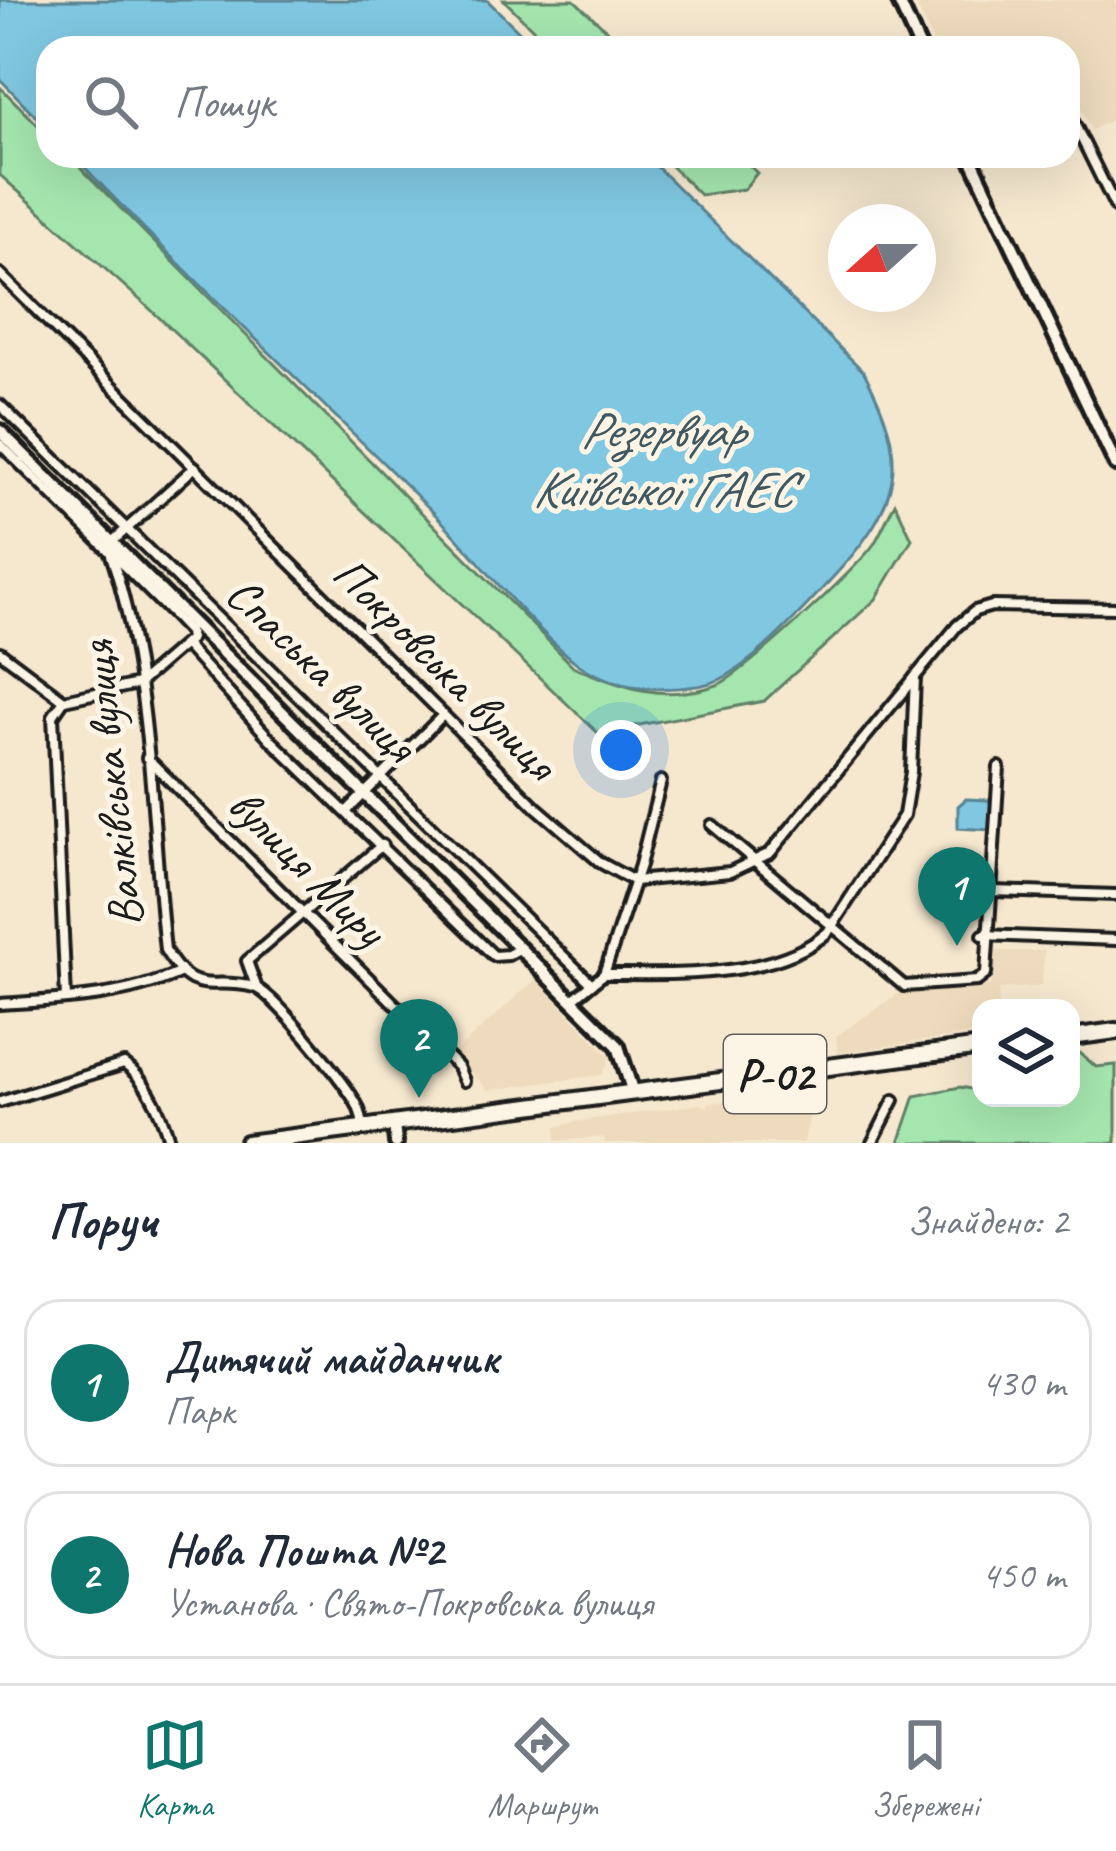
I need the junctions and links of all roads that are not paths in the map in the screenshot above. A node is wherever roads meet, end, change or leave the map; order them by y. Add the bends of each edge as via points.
1 (898, 0) edge
2 (914, 36) edge
3 (1080, 133) edge
4 (976, 168) edge
5 (1116, 208) edge
6 (0, 274) edge
7 (0, 405) edge
8 (0, 431) edge
9 (4, 444) edge
10 (1116, 463) edge
11 (195, 466) junction
12 (127, 528) junction
13 (111, 547) junction
14 (172, 608) junction
15 (1116, 608) edge
16 (185, 645) junction
17 (0, 652) edge
18 (918, 673) junction
19 (138, 684) junction
20 (64, 700) junction
21 (444, 715) junction
22 (146, 757) junction
23 (999, 767) dead end
24 (380, 775) junction
25 (661, 781) dead end
26 (362, 794) junction
27 (347, 811) junction
28 (712, 824) dead end
29 (382, 845) junction
30 (757, 862) junction
31 (634, 881) junction
32 (931, 889) dead end
33 (990, 891) junction
34 (1116, 895) edge
35 (304, 913) junction
36 (832, 923) junction
37 (986, 935) junction
38 (1116, 940) edge
39 (519, 949) junction
40 (178, 973) junction
41 (604, 974) junction
42 (591, 983) junction
43 (257, 988) junction
44 (66, 999) junction
45 (571, 1001) junction
46 (0, 1004) edge
47 (1116, 1031) edge
48 (1080, 1036) edge
49 (972, 1048) edge
50 (464, 1081) dead end
51 (633, 1093) junction
52 (894, 1100) dead end
53 (0, 1102) edge
54 (394, 1124) junction
55 (363, 1128) junction
56 (170, 1143) edge
57 (247, 1143) edge
58 (396, 1143) edge
59 (872, 1143) edge

1 - 2 street
3 - 5 street
4 - 10 street
6 - 11 street, Покровська вулиця
7 - 12 street, Спаська вулиця
8 - 9 street, Спаська вулиця
9 - 13 street, Спаська вулиця
11 - 12 street
11 - 21 street, Покровська вулиця
12 - 13 street
12 - 24 street, Спаська вулиця
13 - 14 street, Спаська вулиця
13 - 19 street, Валківська вулиця
14 - 16 street via 189,632
14 - 26 street, Спаська вулиця
15 - 18 street via 975,610
16 - 19 street
16 - 27 street
17 - 20 street
18 - 30 street
18 - 36 street via 904,815
19 - 20 street
19 - 22 street, Валківська вулиця
20 - 44 street via 53,716
21 - 24 street
21 - 31 street, Покровська вулиця via 572,840
22 - 35 street, вулиця Миру
22 - 40 street, Валківська вулиця via 165,950
23 - 33 street
24 - 26 street
24 - 42 street, Спаська вулиця
25 - 31 street
26 - 27 street
26 - 39 street, Спаська вулиця
27 - 29 street
28 - 30 street
29 - 35 street
29 - 39 street via 494,956
30 - 31 street
30 - 36 street
31 - 41 street
32 - 33 street
33 - 34 street
33 - 37 street
35 - 43 street via 247,961
35 - 50 street, вулиця Миру
36 - 37 street via 904,986 977,981 986,974
36 - 41 street via 814,944 728,970
37 - 38 street
39 - 45 street, Спаська вулиця
40 - 43 street, Валківська вулиця
40 - 44 street
41 - 42 street
42 - 45 street
43 - 55 street via 351,1095
44 - 46 street
45 - 51 street, Спаська вулиця via 618,1046
47 - 48 main road
49 - 51 main road, Р-02
51 - 54 main road, Р-02
52 - 59 street
53 - 56 street via 124,1064 152,1098
54 - 55 main road, Р-02
54 - 58 street
55 - 57 main road, Р-02

